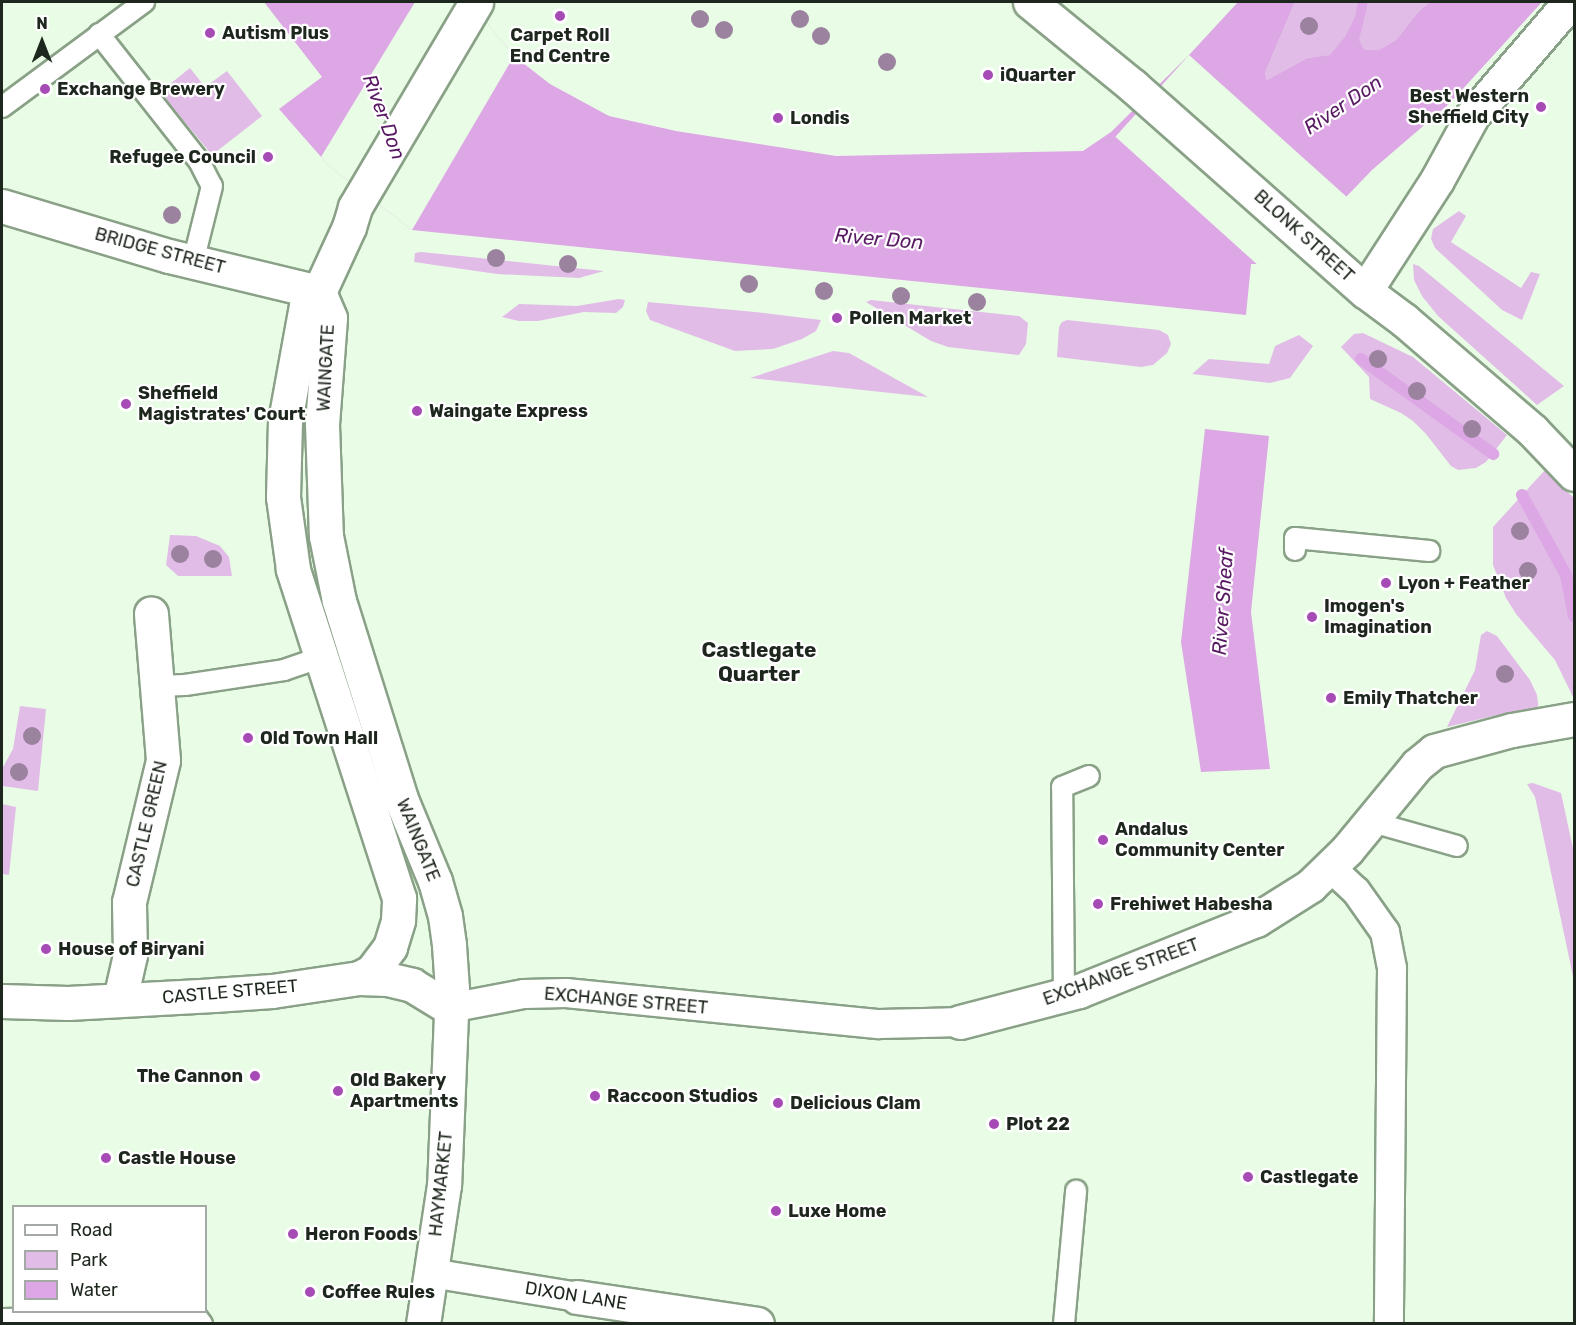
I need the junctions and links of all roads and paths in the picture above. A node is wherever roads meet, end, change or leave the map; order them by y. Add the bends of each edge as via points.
1 (144, 2) edge
2 (476, 2) edge
3 (1030, 2) edge
4 (1570, 2) edge
5 (99, 34) junction
6 (2, 107) edge
7 (2, 206) edge
8 (181, 259) junction
9 (1365, 291) junction
10 (319, 292) junction
11 (1575, 474) edge
12 (1295, 550) dead end
13 (1429, 551) dead end
14 (151, 614) dead end
15 (322, 657) junction
16 (157, 686) junction
17 (1575, 719) edge
18 (1089, 776) dead end
19 (1372, 822) junction
20 (1456, 846) dead end
21 (1330, 867) junction
22 (359, 978) junction
23 (1064, 996) junction
24 (120, 999) junction
25 (2, 1001) edge
26 (450, 1008) junction
27 (960, 1022) joint
28 (1076, 1191) dead end
29 (431, 1273) junction
30 (577, 1297) joint
31 (2, 1319) edge
32 (202, 1323) edge
33 (423, 1323) edge
34 (757, 1323) edge
35 (1064, 1323) edge
36 (1389, 1323) edge

1 - 5 lane
2 - 10 street via 355,207
3 - 9 street, BLONK STREET via 1146,97
4 - 9 street via 1472,116 1437,180
5 - 6 lane
5 - 8 lane via 199,161 212,186
7 - 8 street, BRIDGE STREET
8 - 10 street, BRIDGE STREET
9 - 11 street, BLONK STREET via 1525,424
10 - 15 street, WAINGATE via 306,306 299,339 285,421 283,497 293,569
10 - 26 street, WAINGATE via 330,318 322,424 326,536 339,601 397,788 445,916 452,978
12 - 13 lane via 1295,538
14 - 16 street, CASTLE GREEN
15 - 16 lane via 284,670
15 - 22 street, WAINGATE via 399,898 398,920 390,946 372,971
16 - 24 street, CASTLE GREEN via 163,760 129,902 130,955
17 - 19 street, EXCHANGE STREET via 1512,730 1434,751 1417,765
18 - 23 lane via 1062,787
19 - 20 lane
19 - 21 street, EXCHANGE STREET
21 - 23 street, EXCHANGE STREET via 1310,886 1256,920
21 - 36 street via 1356,891 1385,933 1392,968
22 - 24 street, CASTLE STREET via 272,991
22 - 26 street, CASTLE STREET via 412,985
23 - 27 street, EXCHANGE STREET
24 - 25 street, CASTLE STREET via 68,1003
26 - 27 street, EXCHANGE STREET via 524,994 566,993 879,1024
26 - 29 street, HAYMARKET via 444,1185
28 - 35 lane
29 - 30 street, DIXON LANE
29 - 33 street, HAYMARKET
30 - 34 street, DIXON LANE
31 - 32 lane via 196,1316

